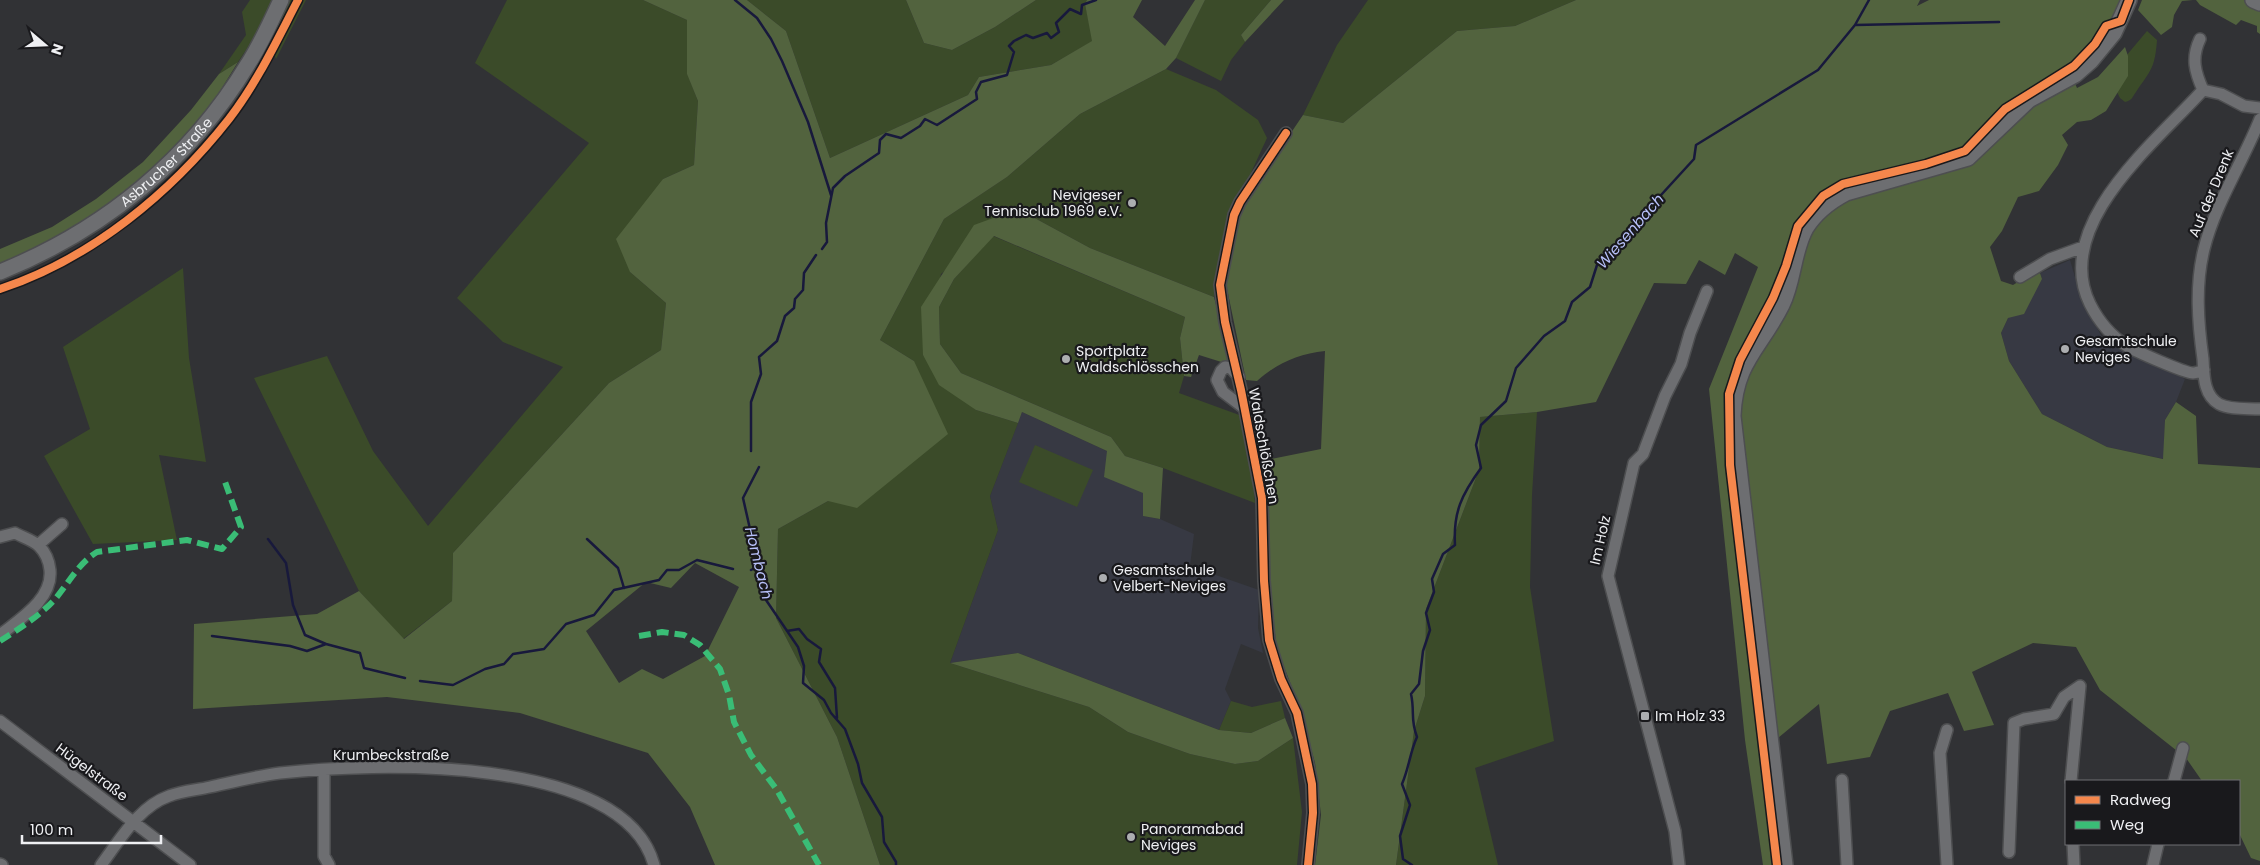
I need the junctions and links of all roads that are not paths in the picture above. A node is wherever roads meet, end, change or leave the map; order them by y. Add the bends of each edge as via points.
1 (281, 0) edge
2 (2129, 0) edge
3 (2253, 0) edge
4 (2260, 3) edge
5 (2200, 40) dead end
6 (2203, 90) junction
7 (2260, 108) edge
8 (2260, 119) edge
9 (1286, 133) dead end
10 (2082, 247) junction
11 (0, 272) edge
12 (2020, 276) dead end
13 (1707, 291) dead end
14 (2204, 370) junction
15 (1238, 377) junction
16 (1244, 408) junction
17 (2260, 409) edge
18 (62, 524) dead end
19 (0, 538) edge
20 (38, 545) junction
21 (0, 635) edge
22 (0, 721) edge
23 (1947, 730) dead end
24 (2183, 748) dead end
25 (324, 770) junction
26 (1842, 780) dead end
27 (2072, 780) edge
28 (2174, 780) edge
29 (134, 821) junction
30 (2073, 845) edge
31 (2158, 845) edge
32 (2009, 852) dead end
33 (101, 865) edge
34 (190, 865) edge
35 (329, 865) edge
36 (654, 865) edge
37 (1308, 865) edge
38 (1679, 865) edge
39 (1785, 865) edge
40 (1847, 865) edge
41 (1947, 865) edge
42 (2074, 865) edge
43 (2153, 865) edge

1 - 11 main road, Asbrucher Straße via 248,64 219,108 170,163 116,209 88,228
2 - 39 main road via 2114,33 2091,61 2075,75 2029,100 1968,158 1846,193 1817,213 1805,230 1782,305 1739,378 1733,416
3 - 4 main road
5 - 6 street via 2194,60
6 - 7 street via 2244,106
6 - 10 street via 2146,147 2116,184
8 - 14 street, Auf der Drenk via 2204,247 2198,306
9 - 15 street, Waldschlößchen via 1240,202 1228,242 1220,284
10 - 12 street via 2050,259
10 - 14 street via 2086,296 2110,332 2127,347 2161,362 2193,374
13 - 38 street, Im Holz via 1643,454 1634,463 1608,576 1675,831
14 - 17 street, Auf der Drenk via 2207,392 2218,403
15 - 16 street, Waldschlößchen
15 - 16 street via 1226,367 1217,380 1223,392
16 - 37 street, Waldschlößchen via 1262,498 1269,640 1281,679 1297,713 1312,784 1314,813
18 - 20 street
19 - 20 street via 15,533
20 - 21 street via 48,559 51,578 47,591 31,611
22 - 29 street, Hügelstraße
23 - 41 street via 1940,753
24 - 28 street
25 - 29 street, Krumbeckstraße via 279,773 168,796
25 - 35 street via 324,856
25 - 36 street, Krumbeckstraße via 439,767 542,782 576,793 612,811 640,836
26 - 40 street
27 - 32 street via 2080,686 2064,697 2054,714 2014,723
29 - 33 street, Krumbeckstraße
29 - 34 street, Hügelstraße
30 - 42 street
31 - 43 street

